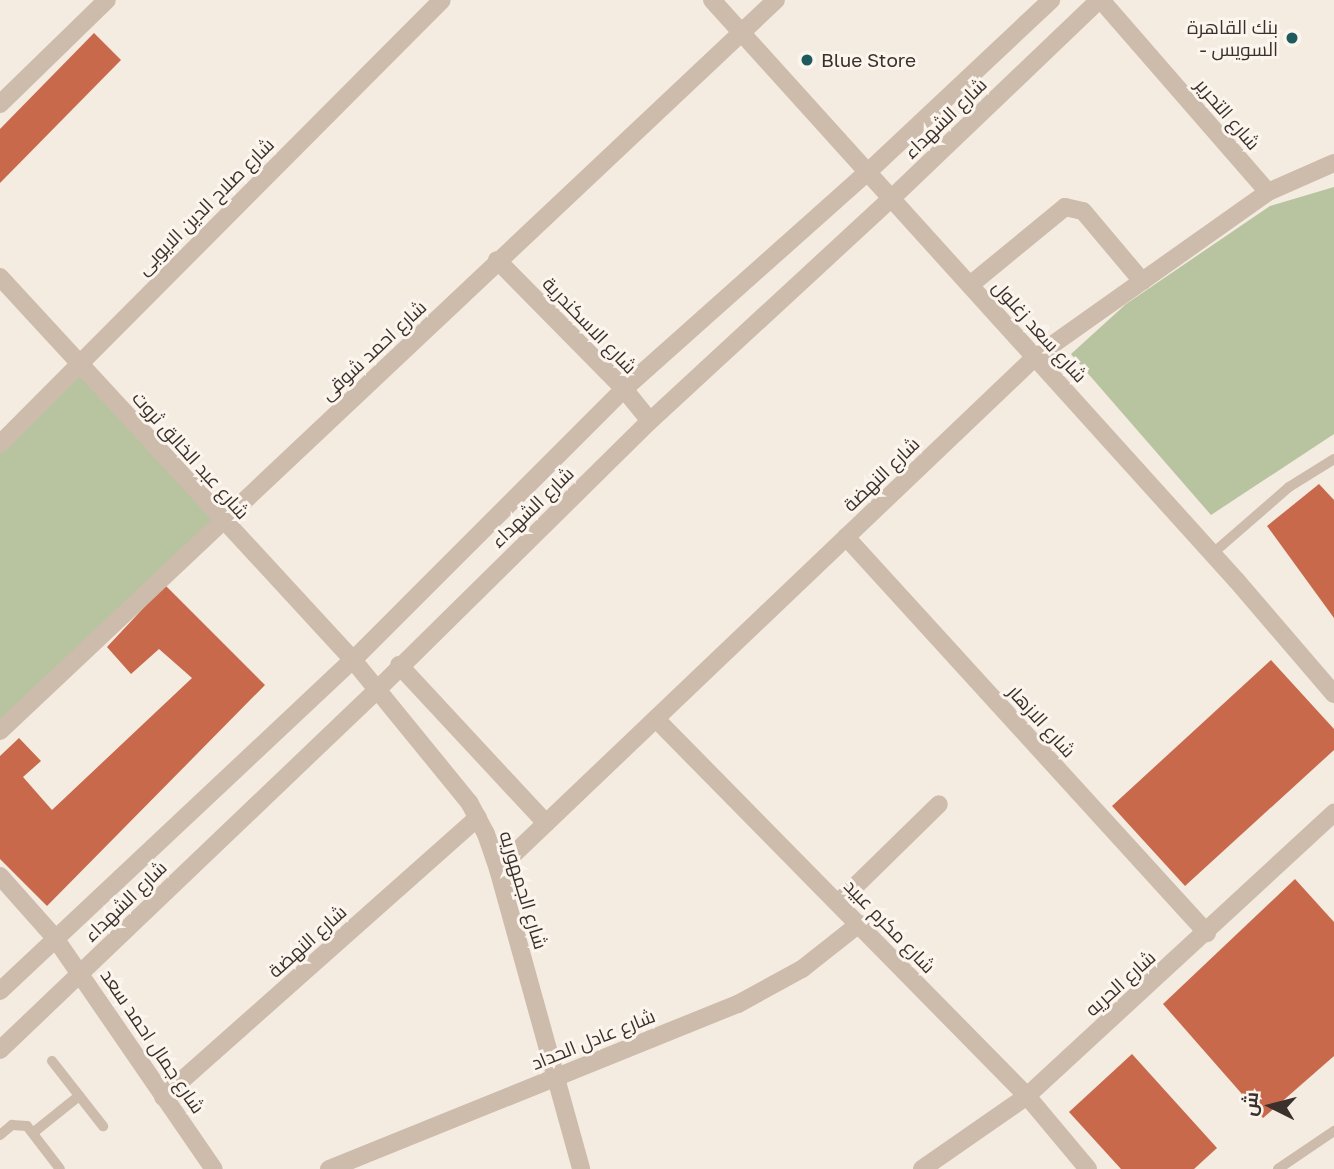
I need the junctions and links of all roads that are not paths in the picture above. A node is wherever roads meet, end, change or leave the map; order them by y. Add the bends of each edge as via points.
1 (107, 0) edge
2 (442, 0) edge
3 (712, 0) edge
4 (776, 0) edge
5 (1051, 0) edge
6 (1100, 0) edge
7 (742, 33) junction
8 (0, 104) edge
9 (1334, 163) edge
10 (869, 171) junction
11 (1268, 192) junction
12 (893, 197) junction
13 (498, 260) junction
14 (0, 277) edge
15 (1142, 281) junction
16 (970, 285) junction
17 (1035, 357) junction
18 (78, 362) junction
19 (624, 389) junction
20 (650, 421) junction
21 (0, 444) edge
22 (1334, 459) edge
23 (223, 520) junction
24 (846, 537) junction
25 (1212, 554) junction
26 (353, 660) junction
27 (399, 665) junction
28 (376, 691) junction
29 (1334, 694) edge
30 (656, 719) junction
31 (0, 731) edge
32 (939, 804) dead end
33 (1334, 813) edge
34 (478, 817) junction
35 (546, 823) junction
36 (498, 869) junction
37 (0, 876) edge
38 (838, 903) junction
39 (859, 924) junction
40 (1207, 933) junction
41 (55, 938) junction
42 (81, 973) junction
43 (0, 991) edge
44 (0, 1050) edge
45 (52, 1061) dead end
46 (556, 1077) junction
47 (79, 1096) junction
48 (1027, 1096) junction
49 (163, 1097) junction
50 (103, 1126) dead end
51 (1334, 1131) edge
52 (33, 1132) junction
53 (0, 1135) edge
54 (60, 1169) edge
55 (214, 1169) edge
56 (329, 1169) edge
57 (582, 1169) edge
58 (922, 1169) edge
59 (1088, 1169) edge
60 (1278, 1169) edge

1 - 8 street
2 - 18 street, شارع صلاح الدين الايوبى
3 - 7 street, شارع سعد زغلول
4 - 7 street, شارع احمد شوقى
5 - 10 street, شارع الشهداء
6 - 11 street, شارع التحرير
6 - 12 street, شارع الشهداء
7 - 10 street, شارع سعد زغلول
7 - 13 street, شارع احمد شوقى
9 - 11 street, شارع النهضة
10 - 12 street, شارع سعد زغلول
10 - 19 street, شارع الشهداء
11 - 15 street, شارع النهضة
12 - 16 street, شارع سعد زغلول
12 - 20 street, شارع الشهداء
13 - 19 street, شارع الاسكندرية
13 - 23 street, شارع احمد شوقى
14 - 18 street, شارع عبد الخالق ثروت
15 - 16 street via 1083,211 1065,207
15 - 17 street, شارع النهضة
16 - 17 street, شارع سعد زغلول
17 - 24 street, شارع النهضة
17 - 25 street, شارع سعد زغلول
18 - 21 street, شارع صلاح الدين الايوبى
18 - 23 street, شارع عبد الخالق ثروت
19 - 20 street, شارع الاسكندرية
19 - 26 street, شارع الشهداء
20 - 27 street, شارع الشهداء
22 - 25 lane via 1289,487
23 - 26 street, شارع عبد الخالق ثروت
23 - 31 street, شارع احمد شوقى
24 - 30 street, شارع النهضة
24 - 40 street, شارع الازهار
25 - 29 street, شارع سعد زغلول
26 - 28 street, شارع الجمهوريه
26 - 41 street, شارع الشهداء
27 - 28 street, شارع الشهداء
27 - 35 street, شارع الجمهوريه
28 - 34 street, شارع الجمهوريه via 460,788
28 - 42 street, شارع الشهداء
30 - 35 street, شارع النهضة
30 - 38 street, شارع مكرم عبيد
32 - 38 street
33 - 40 street, شارع الحريه
34 - 36 street, شارع الجمهوريه
34 - 49 street, شارع النهضة
35 - 36 street, شارع النهضة
36 - 46 street, شارع الجمهوريه
37 - 41 street, شارع جمال احمد سعد
38 - 39 street, شارع مكرم عبيد
39 - 46 street, شارع عادل الحداد via 770,988
39 - 48 street, شارع مكرم عبيد
40 - 48 street, شارع الحريه
41 - 42 street, شارع جمال احمد سعد
41 - 43 street, شارع الشهداء
42 - 44 street, شارع الشهداء
42 - 49 street, شارع جمال احمد سعد
45 - 47 lane
46 - 56 street, شارع عادل الحداد
46 - 57 street, شارع الجمهوريه
47 - 50 lane
47 - 52 lane
48 - 58 street, شارع الحريه
48 - 59 street, شارع مكرم عبيد
49 - 55 street, شارع جمال احمد سعد
51 - 60 lane
52 - 53 lane via 20,1124
52 - 54 lane

